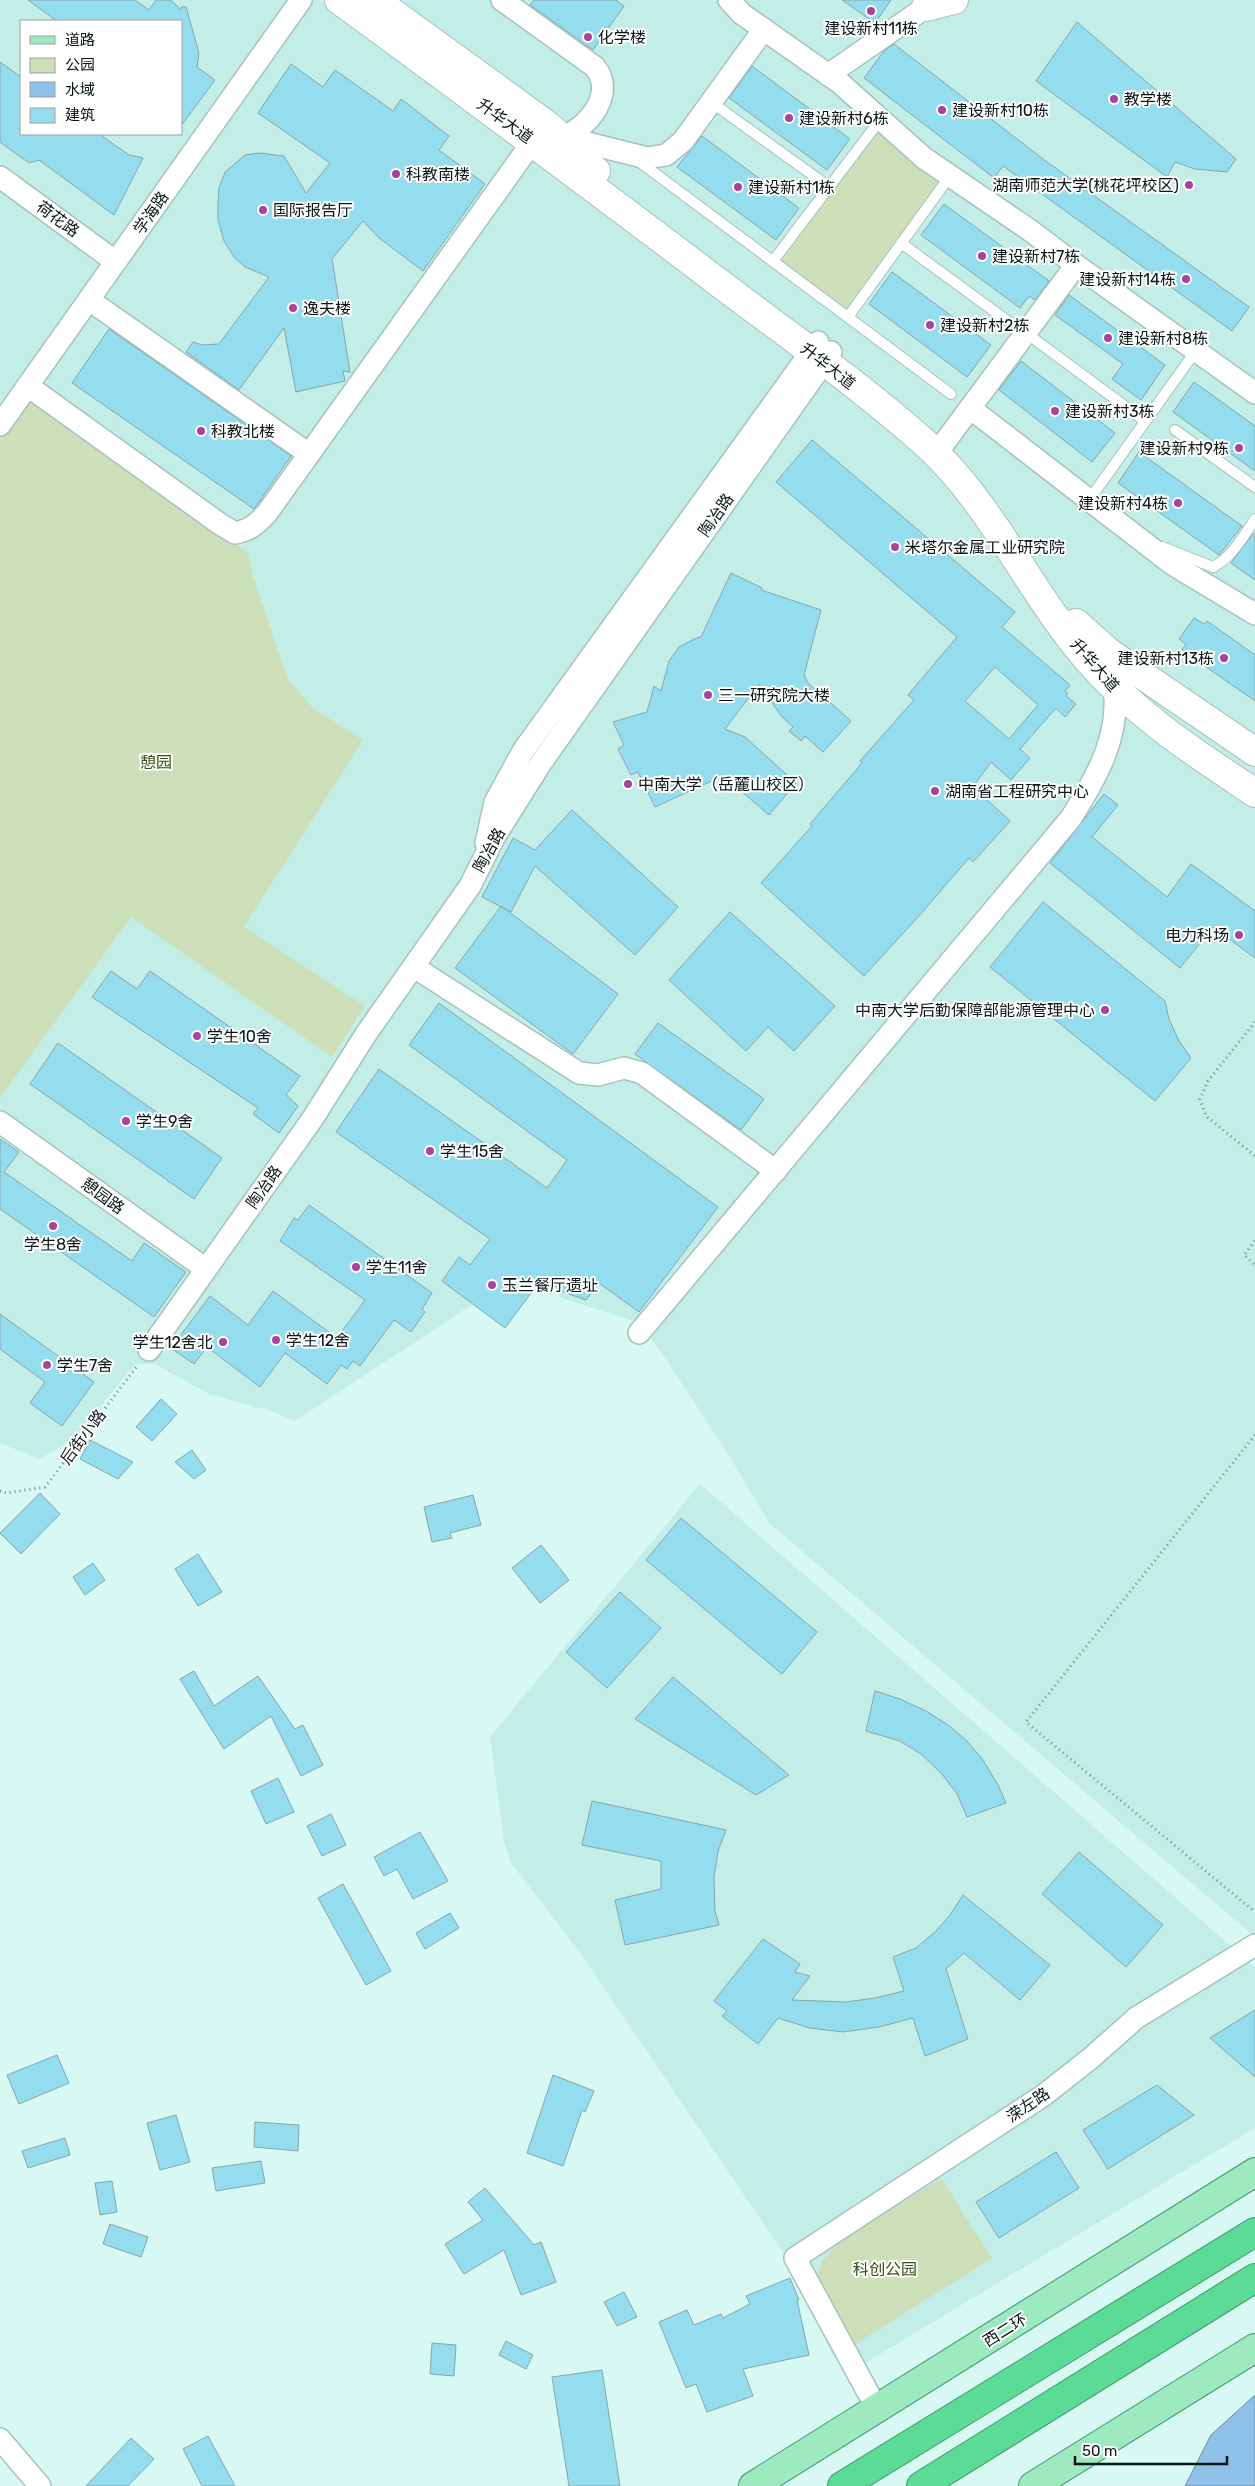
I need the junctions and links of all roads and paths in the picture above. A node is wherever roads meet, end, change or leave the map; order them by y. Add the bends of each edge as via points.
1 (302, 0) edge
2 (339, 0) edge
3 (375, 0) edge
4 (502, 0) edge
5 (729, 0) edge
6 (954, 0) edge
7 (924, 3) edge
8 (764, 29) junction
9 (828, 75) junction
10 (711, 102) junction
11 (880, 120) junction
12 (563, 138) junction
13 (533, 142) junction
14 (630, 155) junction
15 (950, 176) junction
16 (0, 177) edge
17 (828, 186) junction
18 (901, 243) junction
19 (773, 261) junction
20 (116, 262) junction
21 (1076, 265) junction
22 (88, 300) junction
23 (848, 317) junction
24 (1017, 327) junction
25 (821, 352) junction
26 (1195, 352) junction
27 (28, 386) junction
28 (951, 394) dead end
29 (1255, 394) edge
30 (970, 408) junction
31 (1145, 421) junction
32 (0, 425) edge
33 (1176, 430) dead end
34 (940, 449) junction
35 (309, 454) junction
36 (1255, 487) edge
37 (1089, 500) junction
38 (1255, 519) edge
39 (1140, 539) junction
40 (1255, 614) edge
41 (1107, 651) junction
42 (1114, 688) junction
43 (1255, 752) edge
44 (1255, 794) edge
45 (414, 967) junction
46 (1255, 1022) edge
47 (0, 1122) edge
48 (1255, 1156) edge
49 (776, 1170) junction
50 (1255, 1241) edge
51 (1255, 1265) edge
52 (206, 1269) junction
53 (639, 1333) dead end
54 (149, 1350) joint
55 (1255, 1435) edge
56 (0, 1491) edge
57 (1255, 1912) edge
58 (1255, 1944) edge
59 (1255, 2172) edge
60 (1255, 2232) edge
61 (1255, 2278) edge
62 (1255, 2348) edge
63 (877, 2409) junction
64 (0, 2439) edge
65 (40, 2486) edge
66 (754, 2486) edge
67 (842, 2486) edge
68 (921, 2486) edge
69 (1033, 2486) edge

1 - 20 street, 学海路
2 - 13 street, 升华大道
3 - 12 street, 升华大道
4 - 12 street via 600,73 603,92 595,111 581,127
5 - 8 street
6 - 7 street
7 - 9 street
8 - 9 street
8 - 10 street
9 - 11 street
10 - 14 street via 676,149 666,155 647,158
10 - 17 lane
11 - 15 street
11 - 17 lane
12 - 13 street
12 - 14 street
12 - 25 street, 升华大道 via 586,164
13 - 25 street, 升华大道
13 - 35 street
14 - 19 lane
15 - 18 lane
15 - 21 street
16 - 20 street, 荷花路
17 - 19 lane
18 - 23 lane
18 - 24 lane
19 - 23 lane
20 - 22 street, 学海路
21 - 24 street
21 - 26 street
22 - 27 street, 学海路
22 - 35 street
23 - 28 lane
24 - 30 street
24 - 31 lane
25 - 34 street, 升华大道
25 - 45 street, 陶冶路 via 523,751 495,802 483,858 470,886
26 - 29 street
26 - 31 lane
27 - 32 street, 学海路
27 - 35 street via 235,533 247,531 257,524
30 - 34 street
30 - 37 street
31 - 37 lane
33 - 36 lane
34 - 41 street, 升华大道 via 966,468 1071,618
34 - 42 street, 升华大道 via 1052,612 1087,659
37 - 39 street
38 - 39 lane via 1223,562 1213,567
39 - 40 street via 1172,564
41 - 42 street
41 - 43 street, 升华大道
42 - 44 street, 升华大道 via 1172,738
42 - 49 street via 1115,714 1109,748 1099,773 1071,818
45 - 49 street via 579,1073 598,1075 624,1068 642,1073
45 - 52 street, 陶冶路
46 - 48 path via 1208,1081 1200,1099 1206,1116
47 - 52 street, 憩园路
49 - 53 street
50 - 51 path via 1244,1255
52 - 54 street, 陶冶路
54 - 56 path, 后街小路 via 45,1487 7,1493
55 - 57 path via 1026,1722
58 - 63 street, 溁左路 via 1136,2018 1044,2095 795,2258
59 - 63 main road, 西二环
60 - 67 highway
61 - 68 highway
62 - 69 main road
63 - 66 main road, 西二环
64 - 65 street

